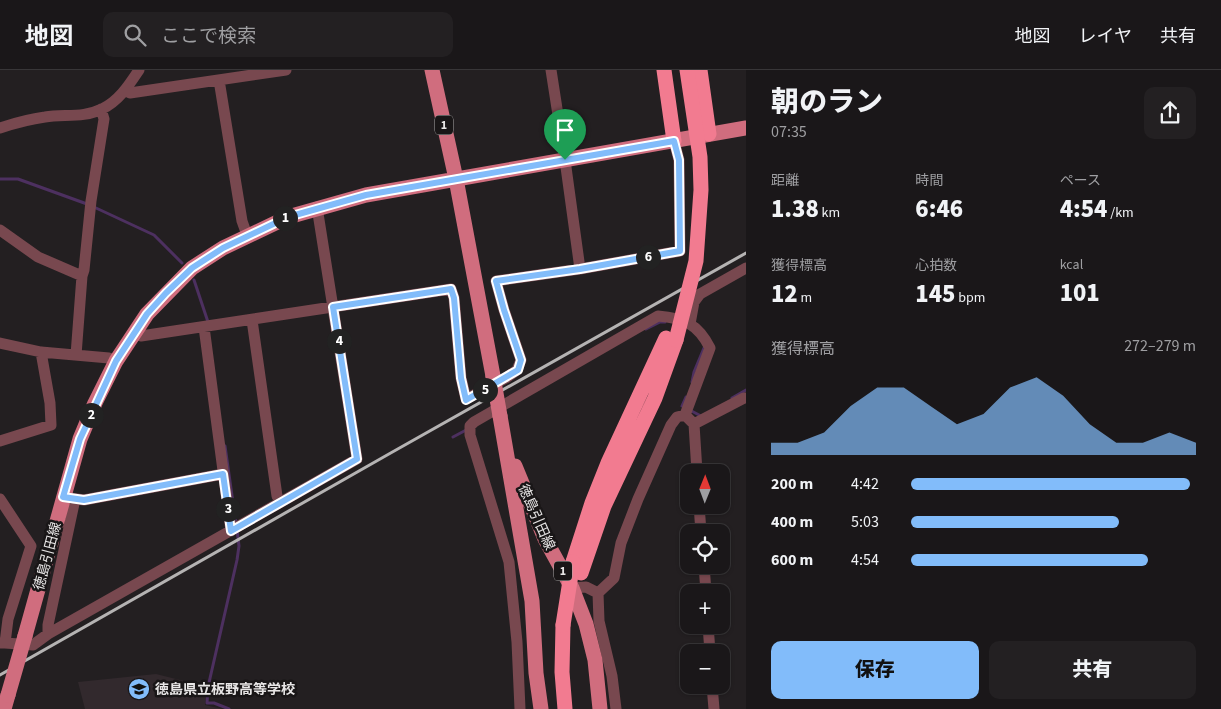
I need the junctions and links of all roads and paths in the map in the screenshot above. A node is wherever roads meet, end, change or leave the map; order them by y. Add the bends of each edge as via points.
1 (139, 70) edge
2 (286, 70) edge
3 (432, 70) edge
4 (551, 70) edge
5 (664, 70) edge
6 (678, 70) edge
7 (687, 70) edge
8 (700, 70) edge
9 (219, 80) junction
10 (125, 90) junction
11 (101, 109) junction
12 (0, 128) edge
13 (746, 128) edge
14 (709, 134) junction
15 (674, 141) junction
16 (565, 160) junction
17 (456, 179) junction
18 (317, 207) junction
19 (0, 230) edge
20 (247, 236) junction
21 (746, 268) edge
22 (580, 269) junction
23 (82, 276) junction
24 (333, 307) junction
25 (252, 320) junction
26 (690, 324) junction
27 (204, 327) junction
28 (133, 334) junction
29 (671, 339) junction
30 (0, 343) edge
31 (41, 352) junction
32 (76, 355) junction
33 (116, 361) junction
34 (746, 398) edge
35 (685, 415) junction
36 (694, 424) junction
37 (504, 439) junction
38 (0, 441) edge
39 (696, 464) edge
40 (223, 474) junction
41 (277, 496) dead end
42 (69, 498) junction
43 (0, 499) edge
44 (235, 529) junction
45 (572, 588) junction
46 (598, 593) junction
47 (532, 601) junction
48 (514, 604) junction
49 (568, 627) junction
50 (48, 634) junction
51 (2, 643) edge
52 (713, 694) edge
53 (6, 702) edge
54 (520, 709) edge
55 (541, 709) edge
56 (565, 709) edge
57 (573, 709) edge
58 (600, 709) edge
59 (616, 709) edge
60 (714, 709) edge

1 - 10 street
2 - 9 street
3 - 17 main road, 徳島引田線 / 1
4 - 16 street
5 - 15 highway
6 - 29 highway via 691,158 690,219
7 - 29 highway, bridge via 700,157 701,190 696,261
8 - 14 highway
9 - 10 street via 130,93
9 - 20 street
10 - 11 street
11 - 12 street via 86,114 46,116
11 - 23 street via 104,119
13 - 14 main road
14 - 15 main road
15 - 16 main road
15 - 22 street via 679,160 680,251
16 - 17 main road
16 - 22 street
17 - 18 main road, 徳島引田線
17 - 37 main road, 徳島引田線 / 1, bridge
18 - 20 main road, 徳島引田線
18 - 24 street
19 - 23 street via 38,257
20 - 28 main road, 徳島引田線 via 192,268 147,314
21 - 26 street via 700,294 694,302
22 - 24 street via 496,281 521,360 518,370 466,400 451,289
23 - 32 street
24 - 25 street
24 - 44 street via 357,459
25 - 27 street
25 - 41 street
26 - 35 street via 703,335 710,348
26 - 48 street via 658,316 511,399 470,426 509,562
27 - 28 street via 141,336
27 - 40 street
28 - 33 main road, 徳島引田線
29 - 49 highway, 1 via 655,398 577,567
30 - 31 street
31 - 32 street
31 - 38 street via 51,425
32 - 33 street
33 - 42 main road, 徳島引田線 via 80,439
34 - 36 street
35 - 36 street
35 - 46 street via 677,417 671,425 621,543 614,578
36 - 39 street
37 - 45 main road, 徳島引田線 / 1 via 545,539
37 - 47 main road, 徳島引田線 / 1
40 - 42 street via 84,500
40 - 44 street
42 - 50 street
42 - 53 main road, 徳島引田線, bridge
43 - 51 street via 31,546
44 - 50 street
45 - 46 street via 586,588
45 - 58 main road, 徳島引田線 / 1 via 595,660
46 - 59 street via 599,621
47 - 48 street
47 - 55 main road, 徳島引田線 / 1
48 - 54 street
49 - 56 highway via 562,672
49 - 57 highway
50 - 51 street via 33,645
52 - 60 street

